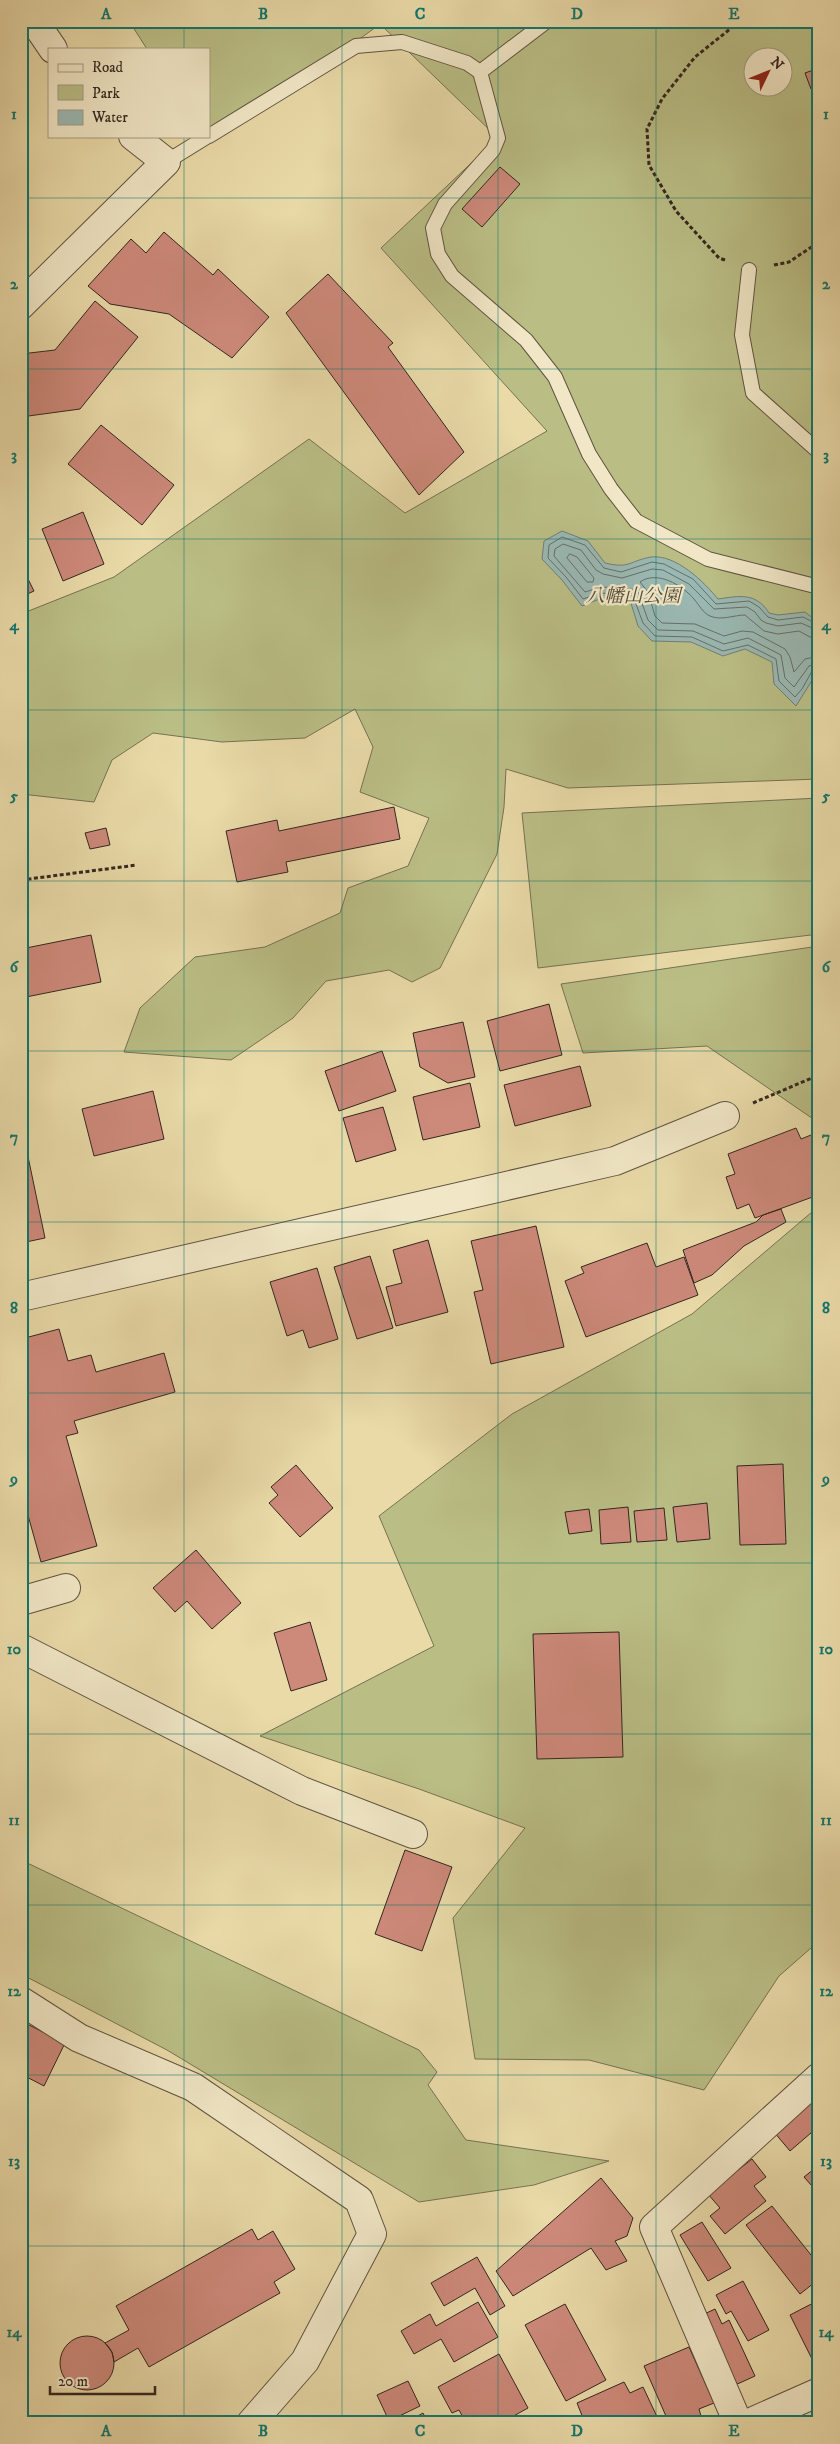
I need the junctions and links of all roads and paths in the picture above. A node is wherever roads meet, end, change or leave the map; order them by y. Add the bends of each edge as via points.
1 (34, 21) edge
2 (547, 21) edge
3 (740, 21) edge
4 (52, 48) edge
5 (480, 72) junction
6 (210, 135) edge
7 (136, 138) edge
8 (205, 138) edge
9 (166, 162) junction
10 (819, 242) edge
11 (750, 270) junction
12 (23, 302) edge
13 (819, 452) edge
14 (819, 587) edge
15 (136, 865) dead end
16 (21, 880) edge
17 (819, 1075) edge
18 (725, 1116) joint
19 (21, 1297) edge
20 (66, 1588) dead end
21 (21, 1601) edge
22 (21, 1648) edge
23 (413, 1834) dead end
24 (21, 2001) edge
25 (819, 2077) edge
26 (819, 2392) edge
27 (251, 2423) edge
28 (738, 2423) edge
29 (750, 2423) edge

1 - 4 street
2 - 5 lane
3 - 11 path via 695,57 662,99 647,129 649,165 676,211 719,258
5 - 6 lane via 467,63 402,42 356,46
5 - 14 lane via 498,138 493,150 444,204 432,228 438,254 452,276 526,340 555,377 589,454 636,522 708,559
7 - 9 street
8 - 9 lane
9 - 12 street
10 - 11 path via 789,262
11 - 13 lane via 742,335 753,393
15 - 16 path
17 - 18 path
18 - 19 street via 615,1162
20 - 21 street
22 - 23 street via 302,1791
24 - 27 street via 79,2038 192,2087 360,2200 372,2234 305,2361
25 - 28 street via 654,2227
26 - 29 street

